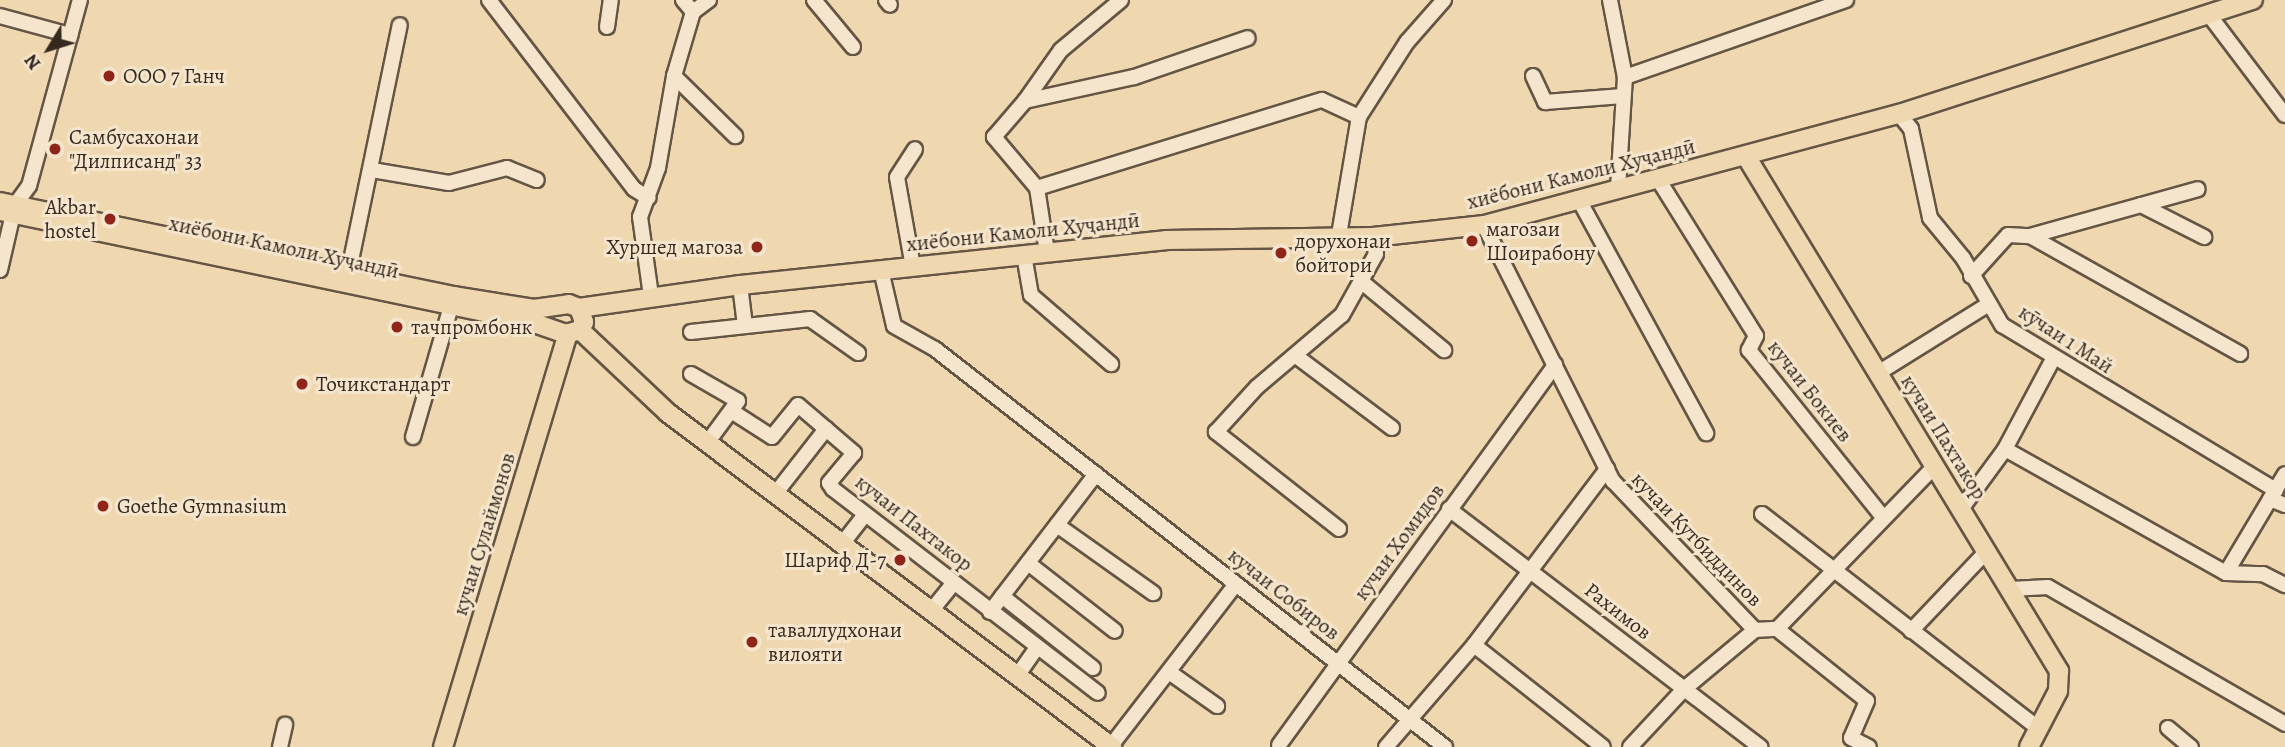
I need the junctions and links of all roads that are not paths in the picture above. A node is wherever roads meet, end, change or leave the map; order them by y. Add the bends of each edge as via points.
1 (80, 0) edge
2 (489, 0) edge
3 (611, 0) edge
4 (683, 0) edge
5 (709, 0) edge
6 (814, 0) edge
7 (1121, 0) edge
8 (1444, 0) edge
9 (1610, 0) edge
10 (1846, 0) edge
11 (2253, 0) edge
12 (2233, 3) edge
13 (693, 12) junction
14 (0, 16) edge
15 (2210, 16) junction
16 (400, 26) dead end
17 (607, 27) dead end
18 (70, 35) junction
19 (1248, 38) dead end
20 (853, 47) dead end
21 (674, 76) junction
22 (1533, 76) dead end
23 (1625, 77) junction
24 (1623, 96) junction
25 (1025, 101) junction
26 (1899, 114) junction
27 (2285, 115) edge
28 (1359, 117) junction
29 (735, 136) dead end
30 (915, 149) dead end
31 (1746, 156) junction
32 (372, 170) junction
33 (1658, 179) junction
34 (537, 180) dead end
35 (1037, 188) junction
36 (1618, 188) junction
37 (2198, 188) dead end
38 (649, 198) junction
39 (1578, 198) junction
40 (2141, 205) junction
41 (7, 208) edge
42 (1484, 225) junction
43 (1339, 235) junction
44 (2030, 236) junction
45 (1373, 237) junction
46 (2204, 237) dead end
47 (1047, 252) junction
48 (1024, 255) junction
49 (913, 267) junction
50 (0, 270) edge
51 (881, 270) junction
52 (348, 275) junction
53 (1971, 276) junction
54 (1362, 282) junction
55 (740, 285) junction
56 (651, 296) junction
57 (452, 301) junction
58 (607, 303) junction
59 (1989, 304) junction
60 (572, 306) junction
61 (745, 326) junction
62 (572, 330) junction
63 (691, 332) dead end
64 (1444, 350) dead end
65 (858, 353) dead end
66 (2240, 354) dead end
67 (1296, 356) junction
68 (2053, 359) junction
69 (1111, 364) dead end
70 (1555, 365) junction
71 (1878, 373) junction
72 (691, 374) dead end
73 (733, 412) junction
74 (1392, 428) dead end
75 (826, 429) junction
76 (1706, 433) dead end
77 (413, 438) dead end
78 (707, 443) junction
79 (2005, 449) junction
80 (1935, 466) junction
81 (1607, 469) junction
82 (1096, 474) junction
83 (2285, 474) edge
84 (775, 494) junction
85 (2273, 494) junction
86 (2285, 505) edge
87 (1449, 509) junction
88 (1961, 509) junction
89 (1762, 514) dead end
90 (865, 515) junction
91 (1883, 517) junction
92 (1057, 525) junction
93 (1339, 529) dead end
94 (842, 544) junction
95 (1987, 551) junction
96 (1028, 563) junction
97 (1835, 568) junction
98 (1532, 571) junction
99 (2226, 573) junction
100 (954, 583) junction
101 (1237, 584) junction
102 (2285, 585) edge
103 (2011, 589) junction
104 (1153, 593) dead end
105 (1002, 596) junction
106 (931, 611) junction
107 (990, 612) junction
108 (1777, 629) junction
109 (1755, 630) junction
110 (1115, 631) dead end
111 (1911, 631) junction
112 (1474, 645) junction
113 (1036, 649) junction
114 (1337, 662) junction
115 (1093, 668) dead end
116 (1169, 672) junction
117 (1017, 676) junction
118 (1684, 689) junction
119 (1098, 693) dead end
120 (1217, 706) dead end
121 (1410, 722) junction
122 (2285, 724) edge
123 (285, 725) dead end
124 (2168, 728) dead end
125 (2039, 729) junction
126 (1279, 744) dead end
127 (279, 747) edge
128 (443, 747) edge
129 (1111, 747) edge
130 (1386, 747) edge
131 (1445, 747) edge
132 (1603, 747) edge
133 (1630, 747) edge
134 (1760, 747) edge
135 (1869, 747) edge
136 (2029, 747) edge
137 (2191, 747) edge

1 - 18 street
2 - 38 street via 634,190
3 - 17 street
4 - 13 street
5 - 13 street
6 - 20 street
7 - 25 street via 1061,50
8 - 28 street via 1407,42
9 - 23 street
10 - 23 street
11 - 12 main road, хиёбони Камоли Хуҷандӣ
12 - 15 main road, хиёбони Камоли Хуҷандӣ
13 - 21 street
14 - 18 street
15 - 26 main road, хиёбони Камоли Хуҷандӣ
15 - 27 street
16 - 32 street
18 - 41 street via 29,186
19 - 25 street via 1134,77
21 - 29 street
21 - 38 street
22 - 24 street via 1545,102
23 - 24 street
24 - 36 street
25 - 35 street via 994,137
26 - 31 main road, хиёбони Камоли Хуҷандӣ
26 - 53 street, кӯчаи 1 Май via 1910,129 1930,218 1963,258
28 - 35 street via 1322,100
28 - 43 street
30 - 49 street via 897,177
31 - 33 main road, хиёбони Камоли Хуҷандӣ
31 - 71 main road, кучаи Пахтакор
32 - 34 street via 449,183 507,168
32 - 52 street
33 - 36 main road, хиёбони Камоли Хуҷандӣ
33 - 91 street, кучаи Бокиев via 1756,336 1749,350
35 - 47 street
36 - 39 main road, хиёбони Камоли Хуҷандӣ
37 - 40 street
38 - 56 street via 638,230 649,259
39 - 42 main road, хиёбони Камоли Хуҷандӣ
39 - 76 street
40 - 44 street
40 - 46 street
41 - 50 street
41 - 52 main road
41 - 57 main road, хиёбони Камоли Хуҷандӣ
42 - 45 main road, хиёбони Камоли Хуҷандӣ
42 - 70 street, кучаи Кутбиддинов
43 - 45 main road, хиёбони Камоли Хуҷандӣ
43 - 47 main road, хиёбони Камоли Хуҷандӣ via 1167,240
44 - 53 street via 2008,235
44 - 66 street
45 - 54 street via 1376,254
47 - 48 main road, хиёбони Камоли Хуҷандӣ
48 - 49 main road, хиёбони Камоли Хуҷандӣ
48 - 69 street via 1031,295
49 - 51 main road, хиёбони Камоли Хуҷандӣ
51 - 55 main road, хиёбони Камоли Хуҷандӣ
51 - 82 street, кучаи Собиров via 894,326 935,349
52 - 57 main road
53 - 59 street, кӯчаи 1 Май
54 - 64 street
54 - 67 street via 1342,315
55 - 56 main road, хиёбони Камоли Хуҷандӣ
55 - 61 street
56 - 58 main road, хиёбони Камоли Хуҷандӣ
57 - 60 main road, хиёбони Камоли Хуҷандӣ via 534,309
57 - 62 main road, хиёбони Камоли Хуҷандӣ
57 - 77 street
58 - 60 main road, хиёбони Камоли Хуҷандӣ
58 - 62 main road
59 - 68 street, кӯчаи 1 Май via 2002,325
59 - 71 street
60 - 62 main road
60 - 62 main road, кучаи Сулаймонов via 554,316
61 - 63 street
61 - 65 street via 810,318
62 - 78 main road
62 - 128 main road, кучаи Сулаймонов
67 - 74 street
67 - 93 street via 1257,387 1216,432
68 - 79 street
68 - 85 street, кӯчаи 1 Май
70 - 81 street, кучаи Кутбиддинов
70 - 87 street, кучаи Хомидов
71 - 80 main road, кучаи Пахтакор
72 - 73 street via 735,395 738,401
73 - 75 street, кучаи Пахтакор via 772,436 798,405
73 - 78 street
75 - 84 street
75 - 90 street, кучаи Пахтакор via 854,453 830,483
78 - 84 main road
79 - 88 street
79 - 99 street
80 - 88 main road, кучаи Пахтакор
80 - 91 street
81 - 98 street
81 - 109 street, кучаи Кутбиддинов via 1613,481
82 - 92 street
82 - 101 street, кучаи Собиров
83 - 85 street
84 - 94 main road
85 - 86 street, кӯчаи 1 Май
85 - 99 street
87 - 98 street, Рахимов
87 - 114 street, кучаи Хомидов
88 - 95 main road, кучаи Пахтакор
89 - 97 street
90 - 94 street
90 - 100 street, кучаи Пахтакор
91 - 97 street
92 - 96 street
92 - 104 street
94 - 106 main road
95 - 103 main road, кучаи Пахтакор
95 - 111 street
96 - 105 street
96 - 110 street
97 - 108 street
97 - 111 street
98 - 112 street
98 - 118 street, Рахимов
99 - 102 street via 2263,574
100 - 106 street
100 - 107 street, кучаи Пахтакор
101 - 114 street, кучаи Собиров
101 - 116 street
103 - 122 street via 2048,587
103 - 125 main road, кучаи Пахтакор via 2059,671 2058,691
105 - 107 street
105 - 115 street
106 - 117 main road
107 - 113 street, кучаи Пахтакор
108 - 109 street, кучаи Кутбиддинов
108 - 135 street via 1867,701 1851,738
109 - 118 street
111 - 125 street
112 - 121 street
112 - 132 street
113 - 117 street
113 - 119 street, кучаи Пахтакор
114 - 121 street, кучаи Собиров
114 - 126 street, кучаи Хомидов
116 - 120 street
116 - 129 street
117 - 129 main road
118 - 133 street
118 - 134 street, Рахимов
121 - 130 street
121 - 131 street, кучаи Собиров
123 - 127 street
124 - 137 street
125 - 136 main road, кучаи Пахтакор

